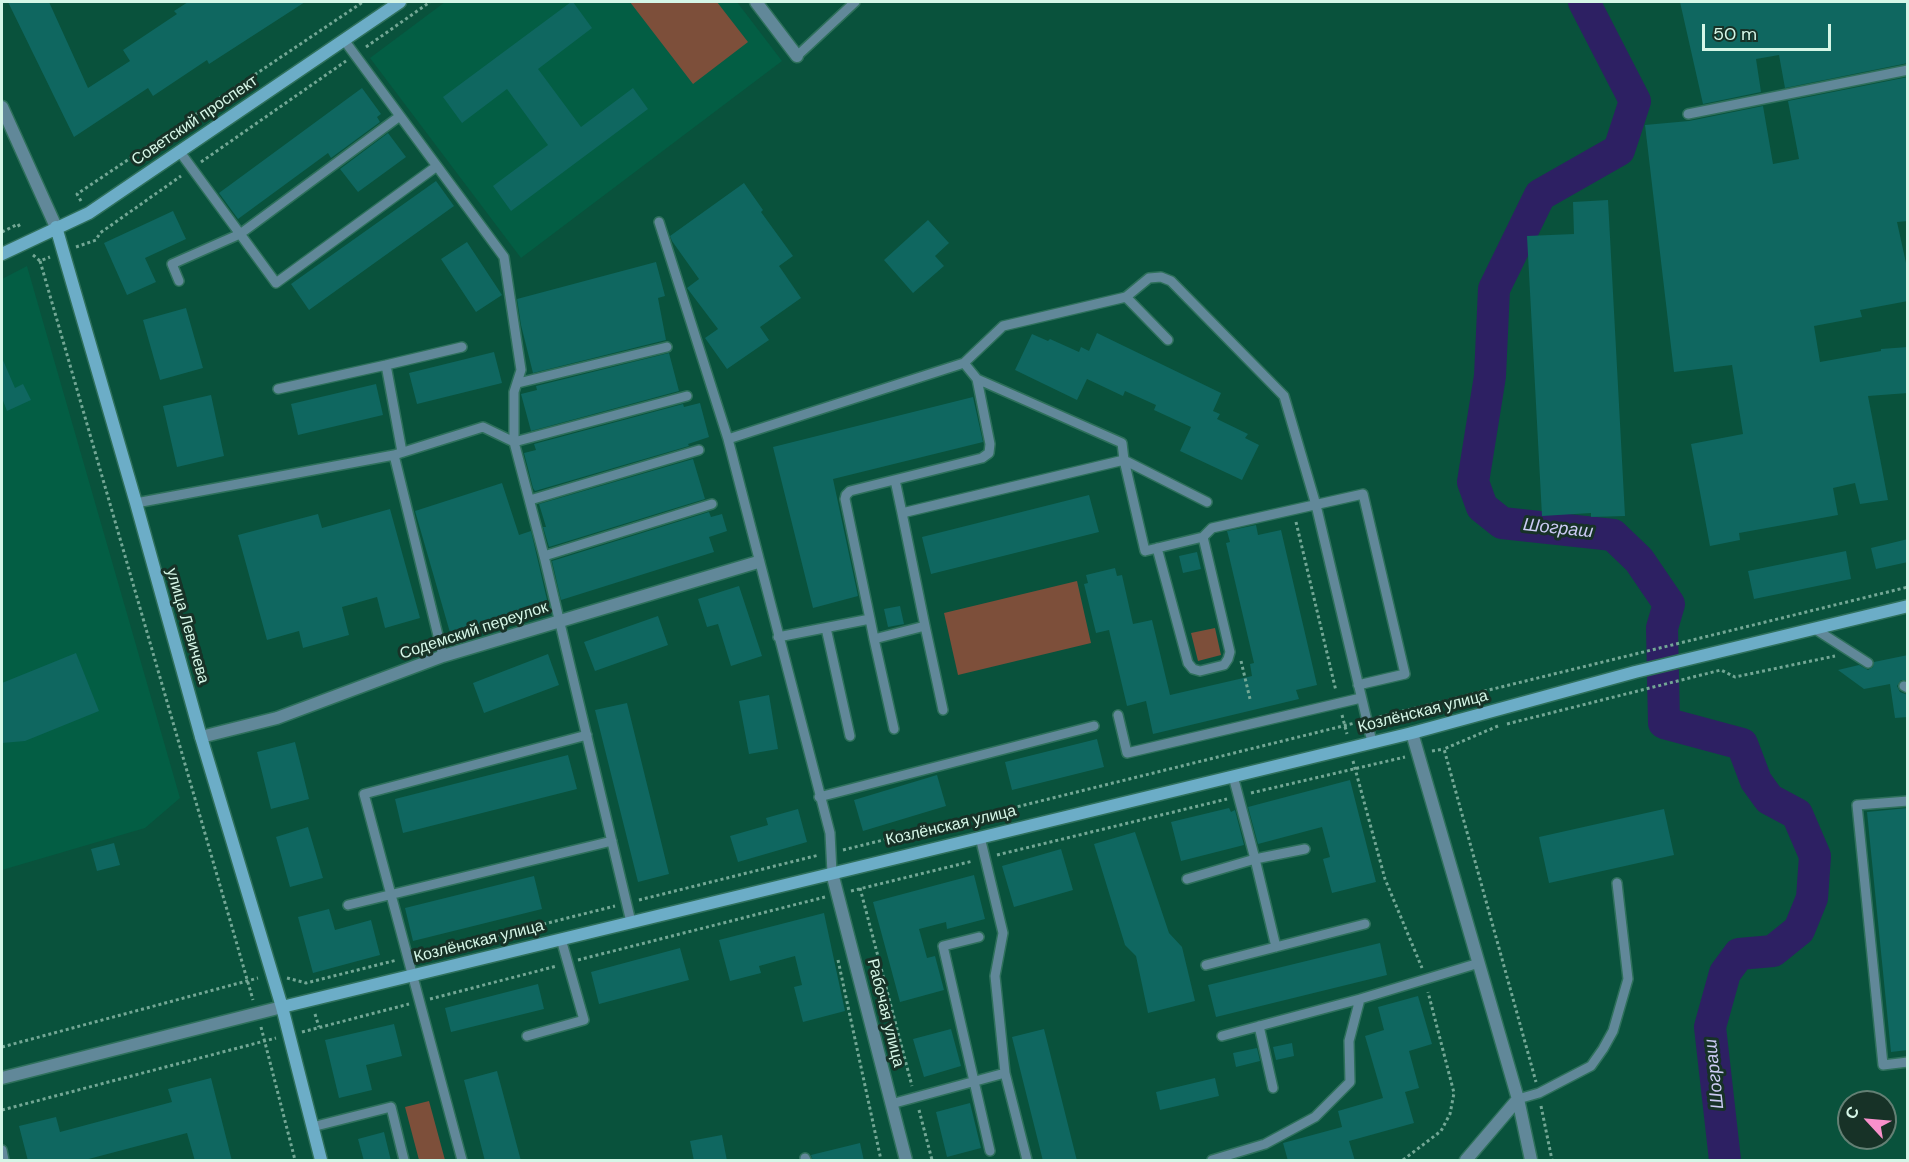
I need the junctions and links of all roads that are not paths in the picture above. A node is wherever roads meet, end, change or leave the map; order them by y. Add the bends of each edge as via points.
1 (400, 2) edge
2 (756, 2) edge
3 (855, 2) edge
4 (344, 40) junction
5 (797, 56) joint
6 (1908, 70) edge
7 (2, 107) edge
8 (1688, 114) dead end
9 (400, 116) junction
10 (180, 152) junction
11 (437, 166) junction
12 (659, 222) dead end
13 (56, 227) junction
14 (240, 234) junction
15 (2, 254) edge
16 (178, 281) dead end
17 (1126, 297) junction
18 (1168, 340) dead end
19 (462, 347) dead end
20 (667, 347) dead end
21 (964, 363) junction
22 (386, 365) junction
23 (977, 379) junction
24 (518, 383) junction
25 (278, 388) dead end
26 (687, 396) dead end
27 (728, 439) junction
28 (514, 442) junction
29 (699, 450) dead end
30 (398, 454) junction
31 (1124, 460) junction
32 (895, 480) junction
33 (530, 500) junction
34 (1207, 502) dead end
35 (136, 503) junction
36 (712, 504) dead end
37 (1316, 505) junction
38 (902, 513) junction
39 (1203, 537) junction
40 (1157, 548) junction
41 (544, 556) junction
42 (758, 562) junction
43 (1908, 606) edge
44 (870, 619) junction
45 (560, 621) junction
46 (925, 626) junction
47 (826, 628) junction
48 (1815, 629) junction
49 (778, 637) junction
50 (874, 639) junction
51 (443, 656) junction
52 (1868, 663) dead end
53 (1358, 685) junction
54 (1361, 698) junction
55 (943, 710) dead end
56 (1118, 715) dead end
57 (1094, 726) dead end
58 (894, 729) dead end
59 (1412, 733) junction
60 (587, 735) junction
61 (201, 736) junction
62 (850, 736) dead end
63 (1372, 742) junction
64 (1233, 776) junction
65 (819, 796) junction
66 (1908, 801) edge
67 (980, 837) junction
68 (612, 840) junction
69 (1305, 849) dead end
70 (1255, 860) junction
71 (832, 873) junction
72 (1187, 879) dead end
73 (1617, 883) dead end
74 (390, 894) junction
75 (348, 905) dead end
76 (631, 922) junction
77 (1365, 924) dead end
78 (979, 937) dead end
79 (561, 939) junction
80 (1276, 947) junction
81 (1479, 963) junction
82 (1206, 965) dead end
83 (414, 975) junction
84 (1360, 999) junction
85 (282, 1007) junction
86 (1259, 1026) junction
87 (527, 1036) dead end
88 (1222, 1036) dead end
89 (1908, 1062) edge
90 (1005, 1072) junction
91 (2, 1078) edge
92 (974, 1081) junction
93 (1273, 1088) dead end
94 (1518, 1099) junction
95 (891, 1104) junction
96 (312, 1127) junction
97 (2, 1150) edge
98 (990, 1151) dead end
99 (4, 1161) edge
100 (321, 1161) edge
101 (404, 1161) edge
102 (462, 1161) edge
103 (906, 1161) edge
104 (1027, 1161) edge
105 (1212, 1161) edge
106 (1466, 1161) edge
107 (1531, 1161) edge

1 - 4 street, Советский проспект
2 - 5 street
3 - 5 lane
4 - 9 lane
4 - 10 street, Советский проспект
6 - 8 lane
7 - 13 street, улица Левичева
9 - 11 lane
9 - 14 lane
10 - 13 street, Советский проспект via 89,213
10 - 14 lane
11 - 14 lane via 276,284
11 - 24 lane via 504,257 521,370
12 - 27 lane
13 - 15 street, Советский проспект
13 - 35 street, улица Левичева
14 - 16 lane via 172,264
17 - 18 lane
17 - 21 lane via 1003,326
17 - 37 lane via 1149,278 1171,281 1284,396
19 - 22 lane
20 - 24 lane
21 - 23 lane
21 - 27 lane
22 - 25 lane
22 - 30 lane
23 - 31 lane via 1122,443
23 - 32 lane via 989,453
24 - 28 lane via 514,392
26 - 28 lane
27 - 42 lane
28 - 30 lane via 483,427
28 - 33 lane
29 - 33 lane
30 - 35 lane
30 - 51 lane
31 - 34 lane
31 - 38 lane
31 - 40 lane via 1145,551
32 - 38 lane
32 - 44 lane via 850,491 845,499
33 - 41 lane
35 - 61 street, улица Левичева
36 - 41 lane
37 - 39 lane via 1212,528
37 - 53 lane
37 - 53 lane via 1363,494 1366,505 1405,674
38 - 46 lane
39 - 40 lane
39 - 40 lane via 1230,652 1224,665 1200,671 1190,666
41 - 45 lane
42 - 45 street, Содемский переулок
42 - 49 lane
43 - 48 street, Козлёнская улица
44 - 47 lane
44 - 50 lane
45 - 51 street, Содемский переулок
45 - 60 lane
46 - 50 lane
46 - 55 lane
47 - 49 lane
47 - 62 lane
48 - 52 lane
48 - 59 street, Козлёнская улица via 1635,672
49 - 65 lane
50 - 58 lane
51 - 61 street, Содемский переулок via 277,718
53 - 54 lane
54 - 56 lane via 1127,753
54 - 63 lane
57 - 65 lane
59 - 63 street, Козлёнская улица
59 - 81 street
60 - 68 lane
60 - 74 lane via 364,794
61 - 85 street, улица Левичева
63 - 64 street, Козлёнская улица
64 - 67 street, Козлёнская улица
64 - 70 lane
65 - 71 lane via 830,833
66 - 89 lane via 1857,805 1883,1065
67 - 71 street, Козлёнская улица
67 - 90 lane via 1003,933 995,976
68 - 74 lane
68 - 76 lane
69 - 70 lane
70 - 72 lane
70 - 80 lane
71 - 76 street, Козлёнская улица
71 - 95 street, Рабочая улица
73 - 94 lane via 1628,979 1613,1031 1590,1066 1539,1093
74 - 75 lane
74 - 83 lane
76 - 79 street, Козлёнская улица
77 - 80 lane
78 - 92 lane via 943,946
79 - 83 street, Козлёнская улица
79 - 87 lane via 584,1020
80 - 82 lane
81 - 84 lane
81 - 94 street
83 - 85 street, Козлёнская улица
83 - 102 lane
84 - 86 lane
84 - 105 lane via 1349,1041 1350,1083 1315,1117 1265,1144
85 - 91 street, Козлёнская улица
85 - 96 street, улица Левичева
86 - 88 lane
86 - 93 lane
90 - 92 lane
90 - 104 lane
92 - 95 lane
92 - 98 lane
94 - 106 street
94 - 107 street
95 - 103 street, Рабочая улица
96 - 100 street, улица Левичева
96 - 101 lane via 391,1107
97 - 99 lane

